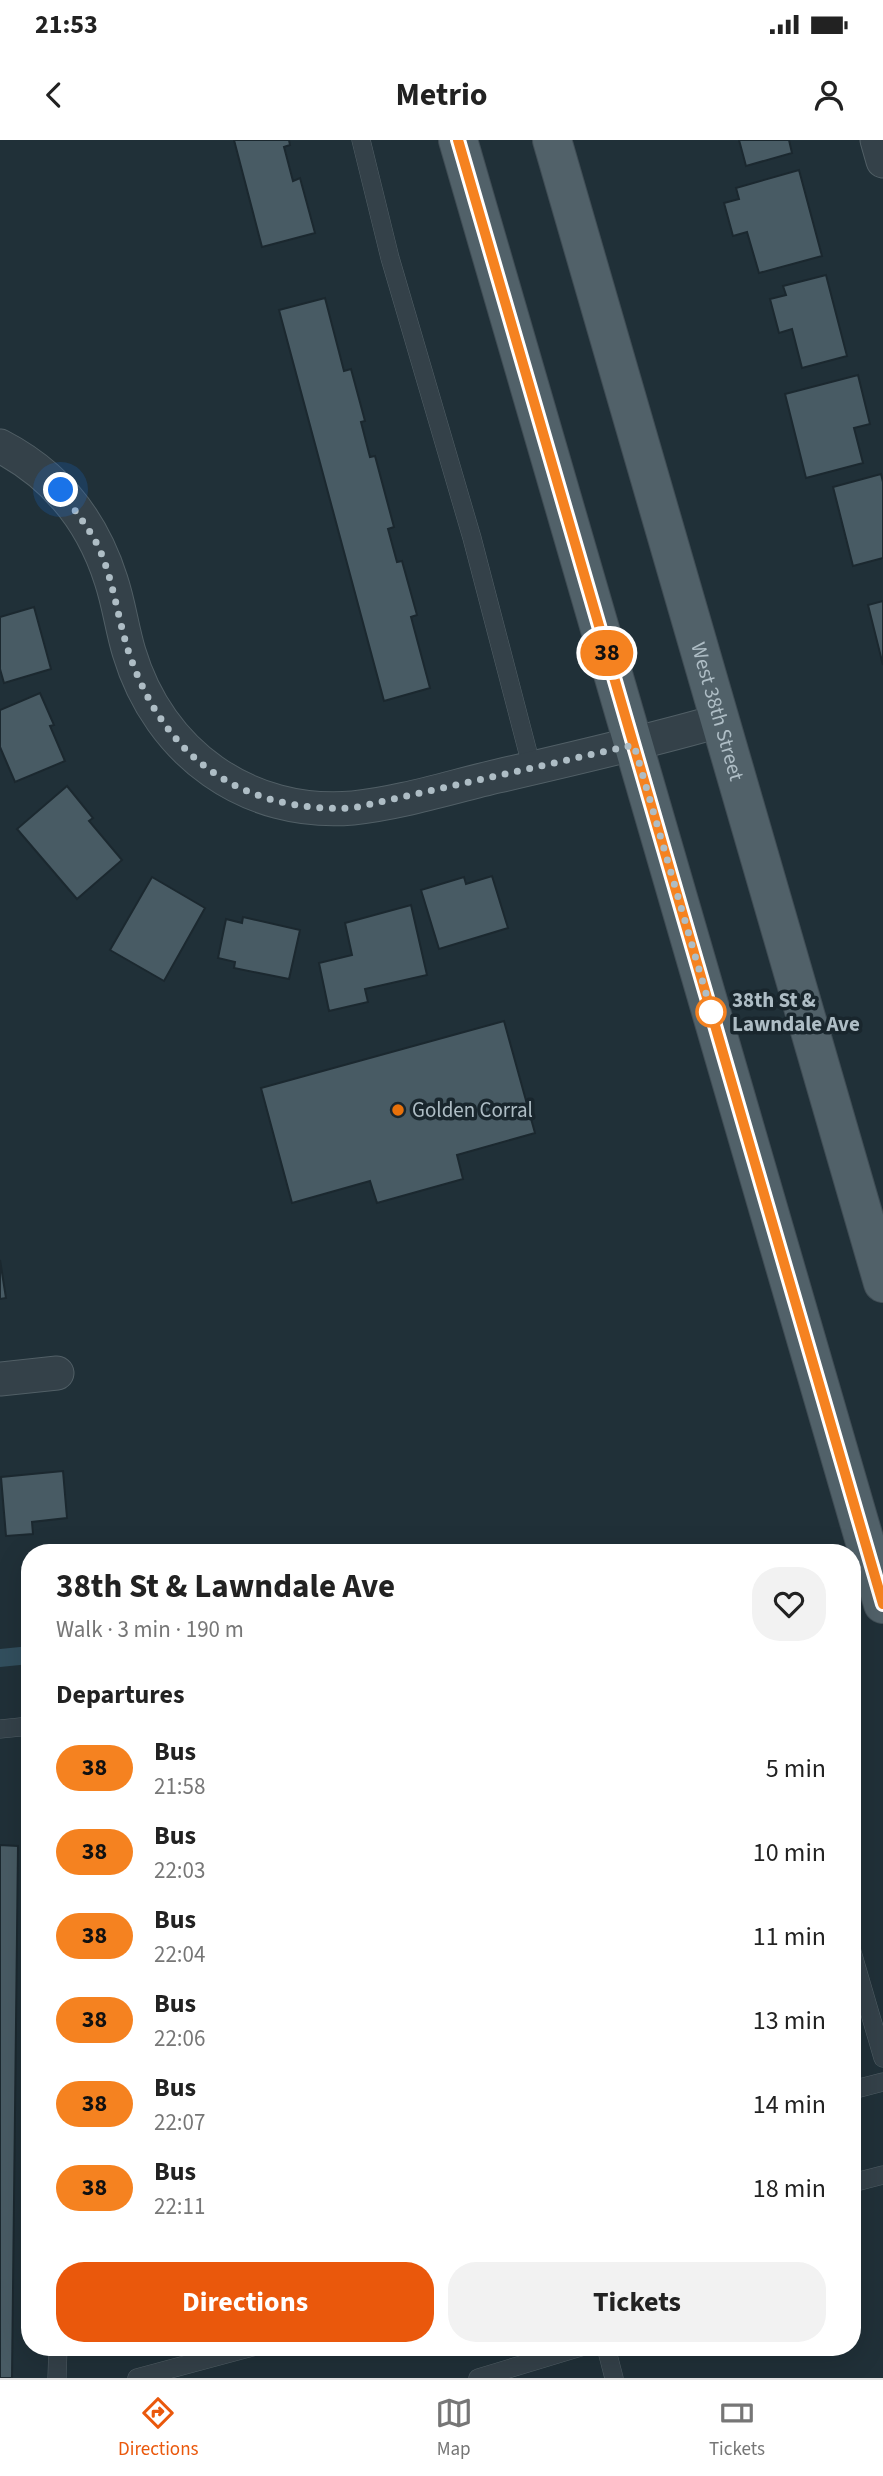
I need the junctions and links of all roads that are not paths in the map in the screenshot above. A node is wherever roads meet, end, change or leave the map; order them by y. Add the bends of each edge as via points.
1 (360, 140) edge
2 (458, 140) edge
3 (552, 140) edge
4 (877, 140) edge
5 (883, 161) edge
6 (0, 446) edge
7 (719, 721) junction
8 (634, 745) junction
9 (532, 768) junction
10 (883, 1283) edge
11 (57, 1373) dead end
12 (0, 1379) edge
13 (883, 1604) edge
14 (21, 1727) edge
15 (0, 1729) edge
16 (861, 1983) edge
17 (883, 2058) edge
18 (883, 2082) edge
19 (861, 2088) edge
20 (883, 2175) edge
21 (861, 2181) edge
22 (58, 2356) edge
23 (219, 2356) edge
24 (551, 2356) edge
25 (608, 2356) edge
26 (57, 2378) edge
27 (137, 2378) edge
28 (478, 2378) edge
29 (614, 2378) edge

1 - 9 lane
2 - 8 main road
3 - 7 main road, West 38th Street
4 - 5 street
6 - 9 street via 40,470 82,518 103,557 129,654 149,702 167,730 204,767 266,799 316,808 353,808
7 - 8 street
7 - 10 main road, West 38th Street
8 - 9 street
8 - 13 main road
11 - 12 street
14 - 15 lane
16 - 17 lane
18 - 19 lane
20 - 21 lane
22 - 26 lane
23 - 27 lane
24 - 28 lane
25 - 29 lane

